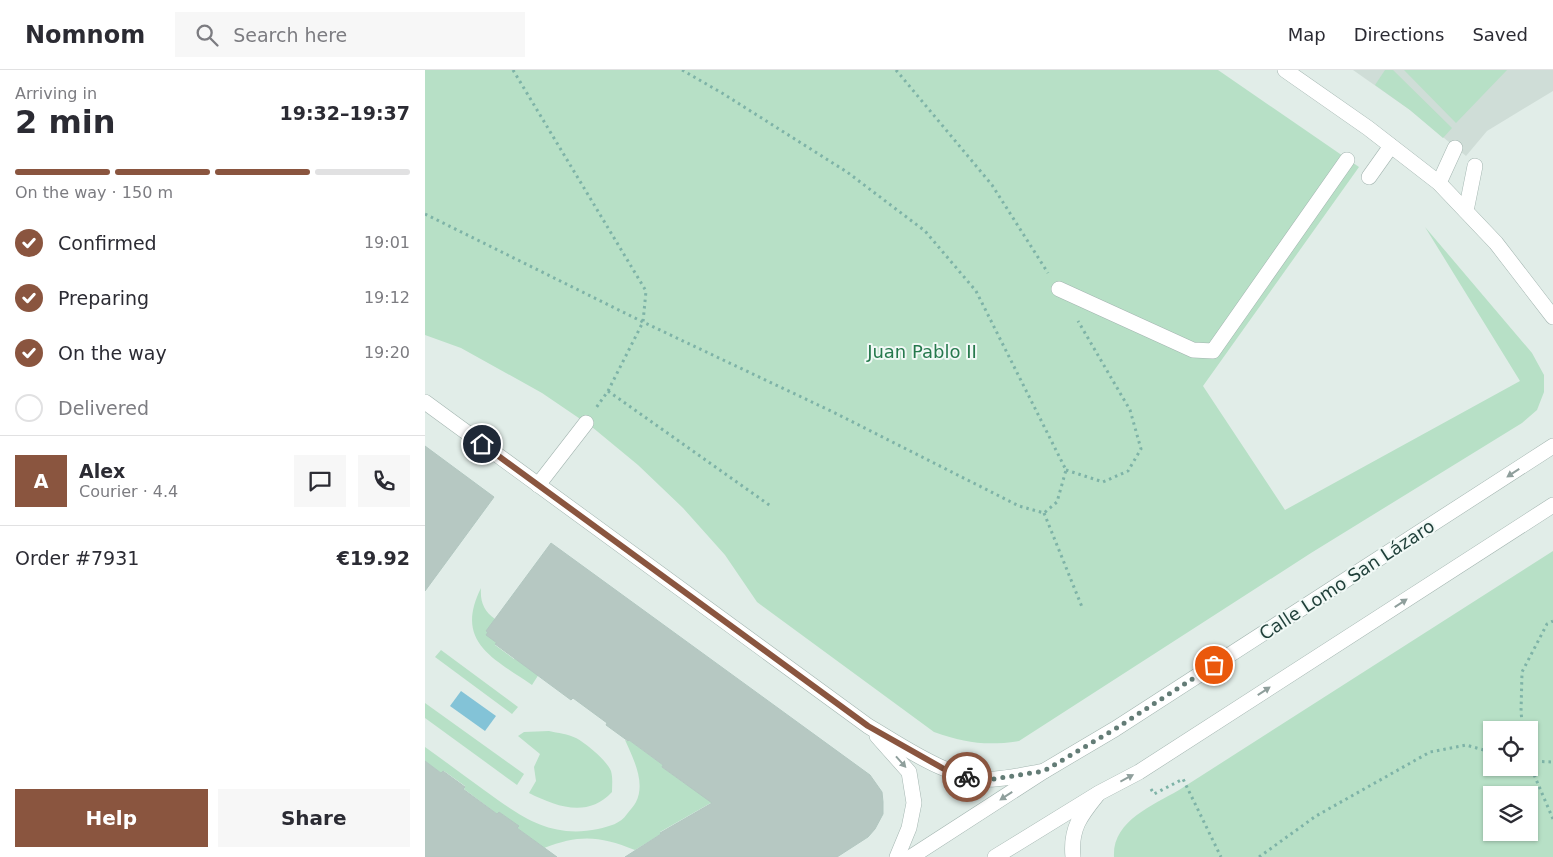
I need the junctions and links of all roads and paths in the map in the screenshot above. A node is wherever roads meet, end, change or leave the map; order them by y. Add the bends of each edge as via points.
1 (513, 70) edge
2 (682, 70) edge
3 (1285, 70) edge
4 (1391, 146) junction
5 (1455, 148) dead end
6 (1347, 160) dead end
7 (1475, 166) dead end
8 (1369, 177) dead end
9 (1439, 183) junction
10 (1466, 212) junction
11 (425, 214) edge
12 (1059, 289) dead end
13 (1553, 317) edge
14 (643, 322) junction
15 (608, 391) junction
16 (425, 402) edge
17 (586, 423) joint
18 (1553, 446) edge
19 (538, 485) junction
20 (1553, 505) edge
21 (772, 507) dead end
22 (1044, 513) junction
23 (1082, 607) dead end
24 (1553, 621) edge
25 (1522, 721) edge
26 (868, 726) junction
27 (1483, 750) edge
28 (1538, 762) edge
29 (1553, 762) edge
30 (1044, 771) junction
31 (1139, 772) junction
32 (1535, 776) edge
33 (1099, 792) junction
34 (1553, 819) edge
35 (897, 857) edge
36 (911, 857) edge
37 (995, 857) edge
38 (1073, 857) edge
39 (1221, 857) edge
40 (1259, 857) edge

1 - 14 path via 646,291
2 - 22 path via 847,172 925,231 976,290 1066,470 1057,502
3 - 4 street
4 - 8 street
4 - 9 street
5 - 9 street
6 - 12 street via 1213,351 1193,350
7 - 10 street
9 - 10 street
10 - 13 street via 1496,243
11 - 14 path
14 - 15 path
14 - 22 path via 833,412 1019,506
15 - 17 path
15 - 21 path
16 - 19 street
17 - 19 street
18 -> 30 street, Calle Lomo San Lázaro via 1123,724
19 - 26 street
31 -> 20 street
22 - 23 path
24 - 25 path via 1547,624 1522,672
26 - 30 street via 944,769 969,778 994,779
26 -> 35 street via 909,772 914,802 909,828
27 - 40 path via 1466,745 1430,752 1316,816
28 - 29 path
30 -> 36 street, Calle Lomo San Lázaro
33 -> 31 street
31 - 39 path via 1154,794 1183,778
32 - 34 path
33 - 37 street
33 - 38 street via 1079,818 1072,844

